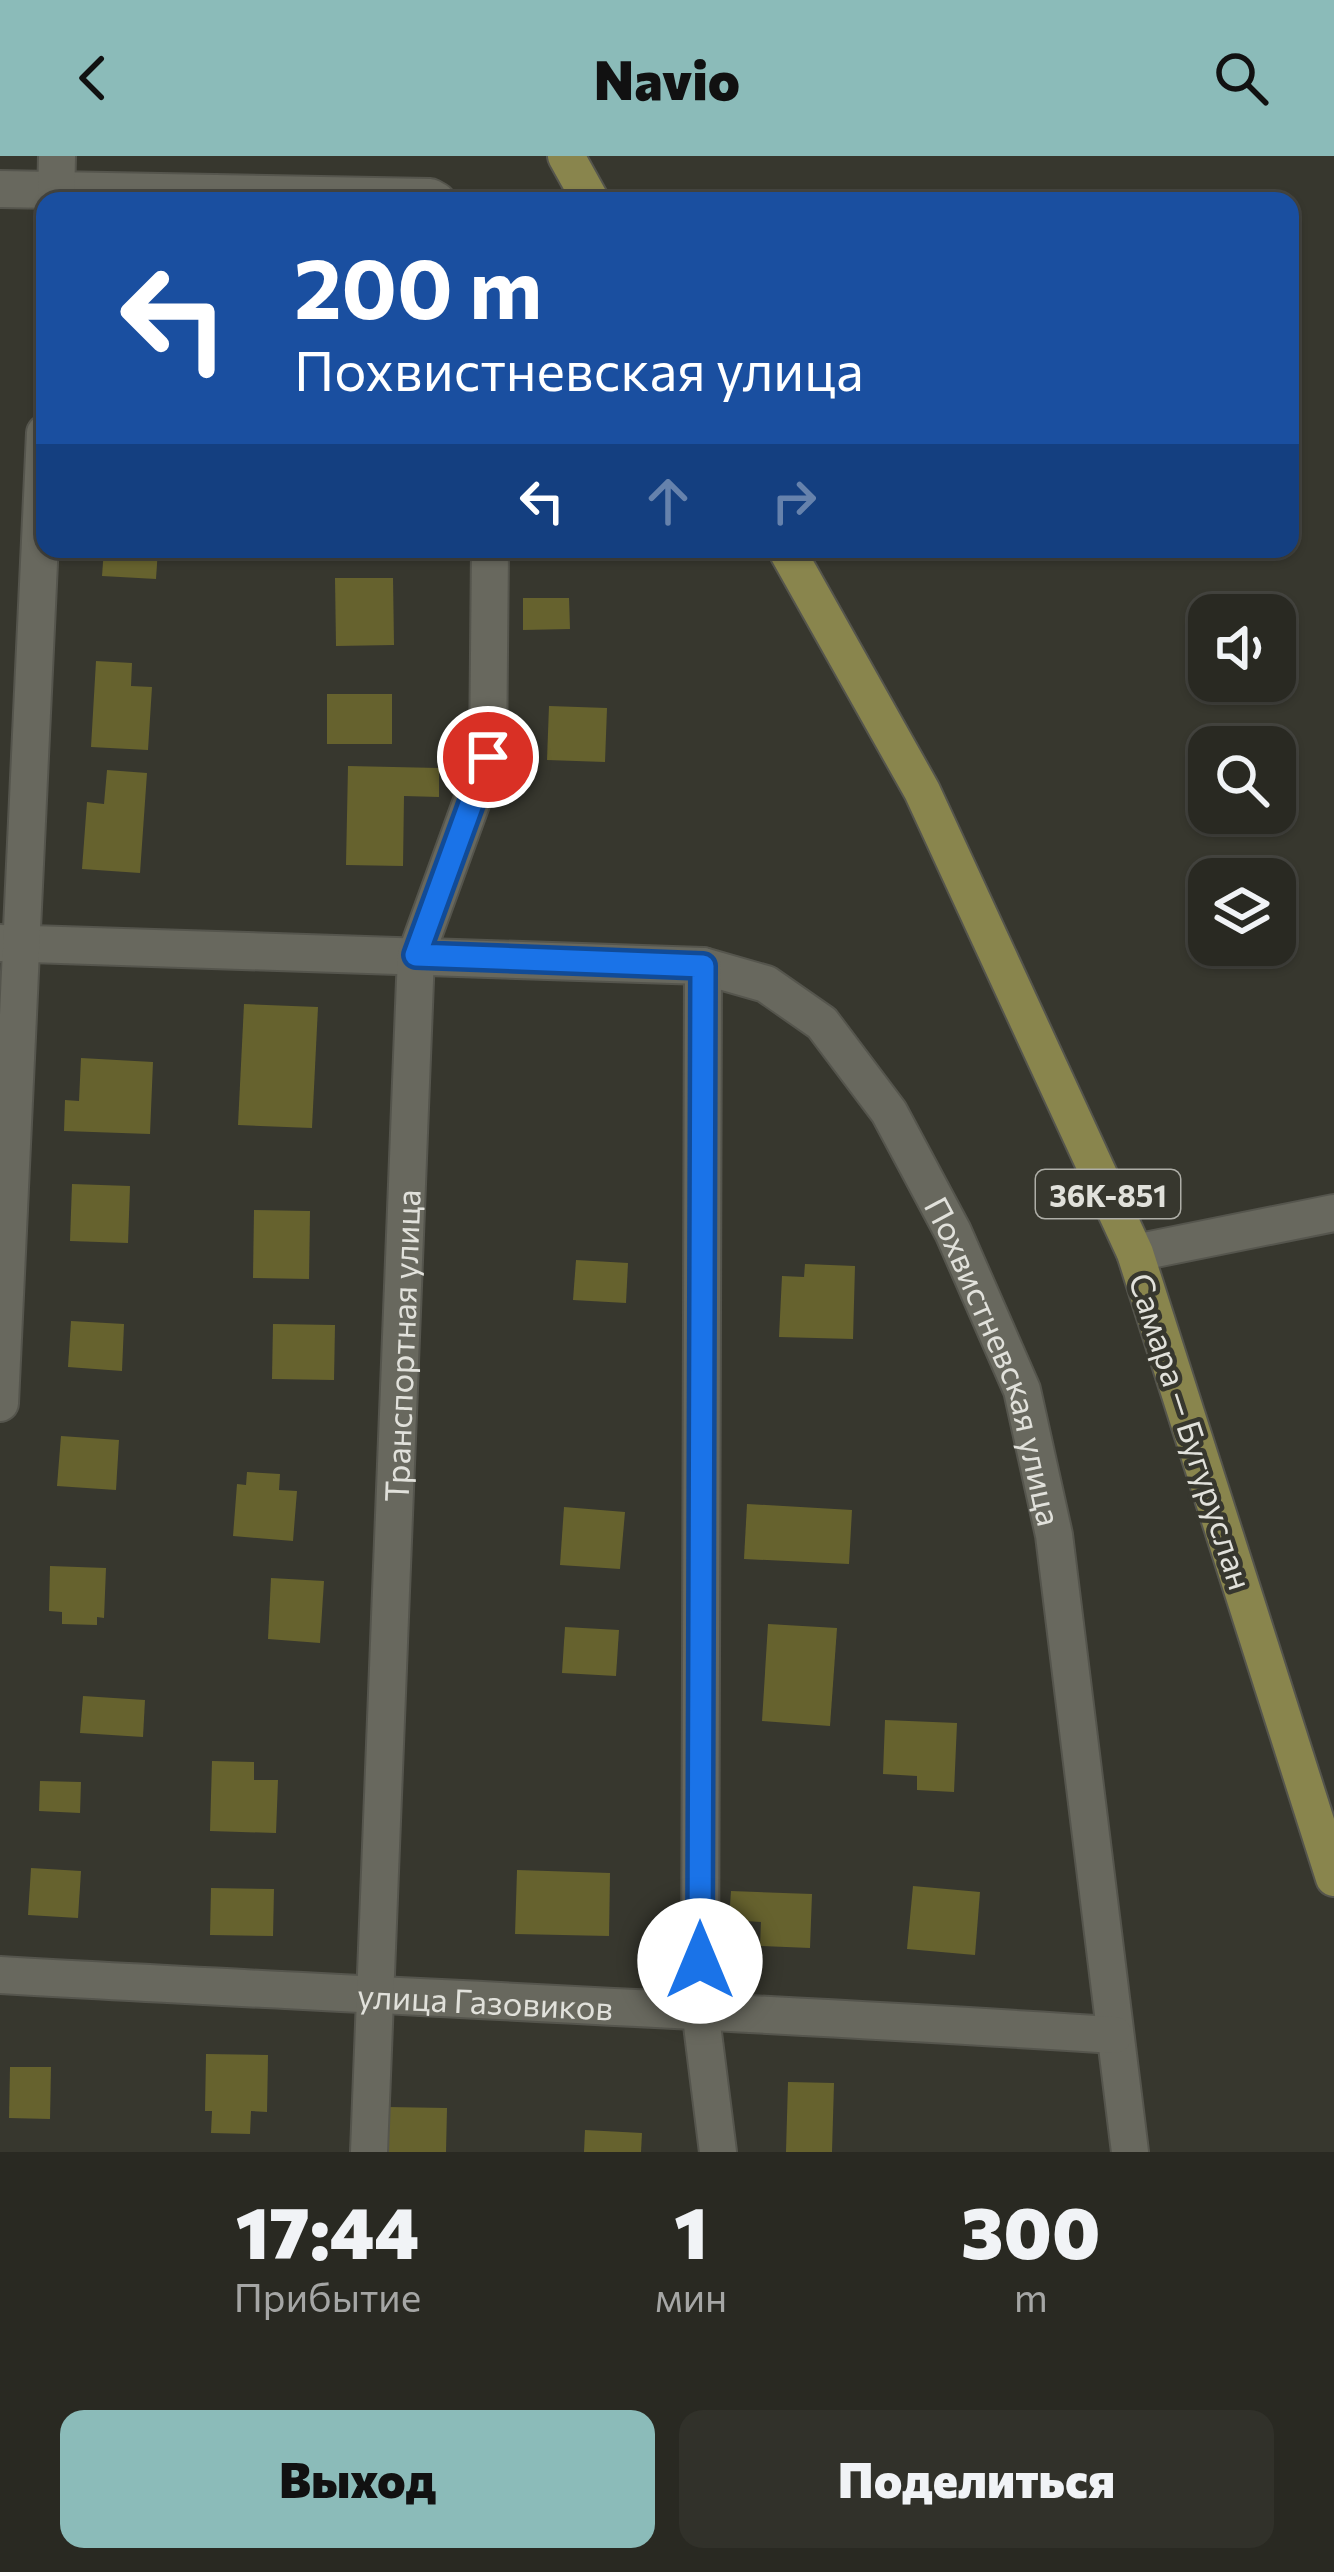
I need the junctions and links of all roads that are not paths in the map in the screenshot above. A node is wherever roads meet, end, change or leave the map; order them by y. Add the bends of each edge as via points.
1 (566, 156) edge
2 (56, 182) edge
3 (0, 189) edge
4 (323, 192) edge
5 (586, 192) edge
6 (37, 558) edge
7 (490, 558) edge
8 (791, 558) edge
9 (11, 943) edge
10 (416, 955) junction
11 (703, 966) junction
12 (1334, 1213) edge
13 (1136, 1253) junction
14 (0, 1403) edge
15 (1334, 1878) edge
16 (0, 1975) edge
17 (375, 1996) junction
18 (700, 2009) junction
19 (1114, 2035) junction
20 (369, 2152) edge
21 (718, 2152) edge
22 (1130, 2152) edge

1 - 5 main road
2 - 3 street
2 - 4 street
6 - 9 street
7 - 10 street, Транспортная улица via 488,757
8 - 13 main road, Самара — Бугуруслан / 36К-851 via 922,791
9 - 10 street, Похвистневская улица
9 - 14 street
10 - 11 street, Похвистневская улица
10 - 17 street, Транспортная улица
11 - 18 street
11 - 19 street, Похвистневская улица via 766,984 822,1023 875,1094 952,1232 1022,1390 1054,1535
12 - 13 street
13 - 15 main road, Самара — Бугуруслан / 36К-851
16 - 17 street, улица Газовиков
17 - 18 street, улица Газовиков
17 - 20 street, Транспортная улица
18 - 19 street, улица Газовиков
18 - 21 street
19 - 22 street, Похвистневская улица

